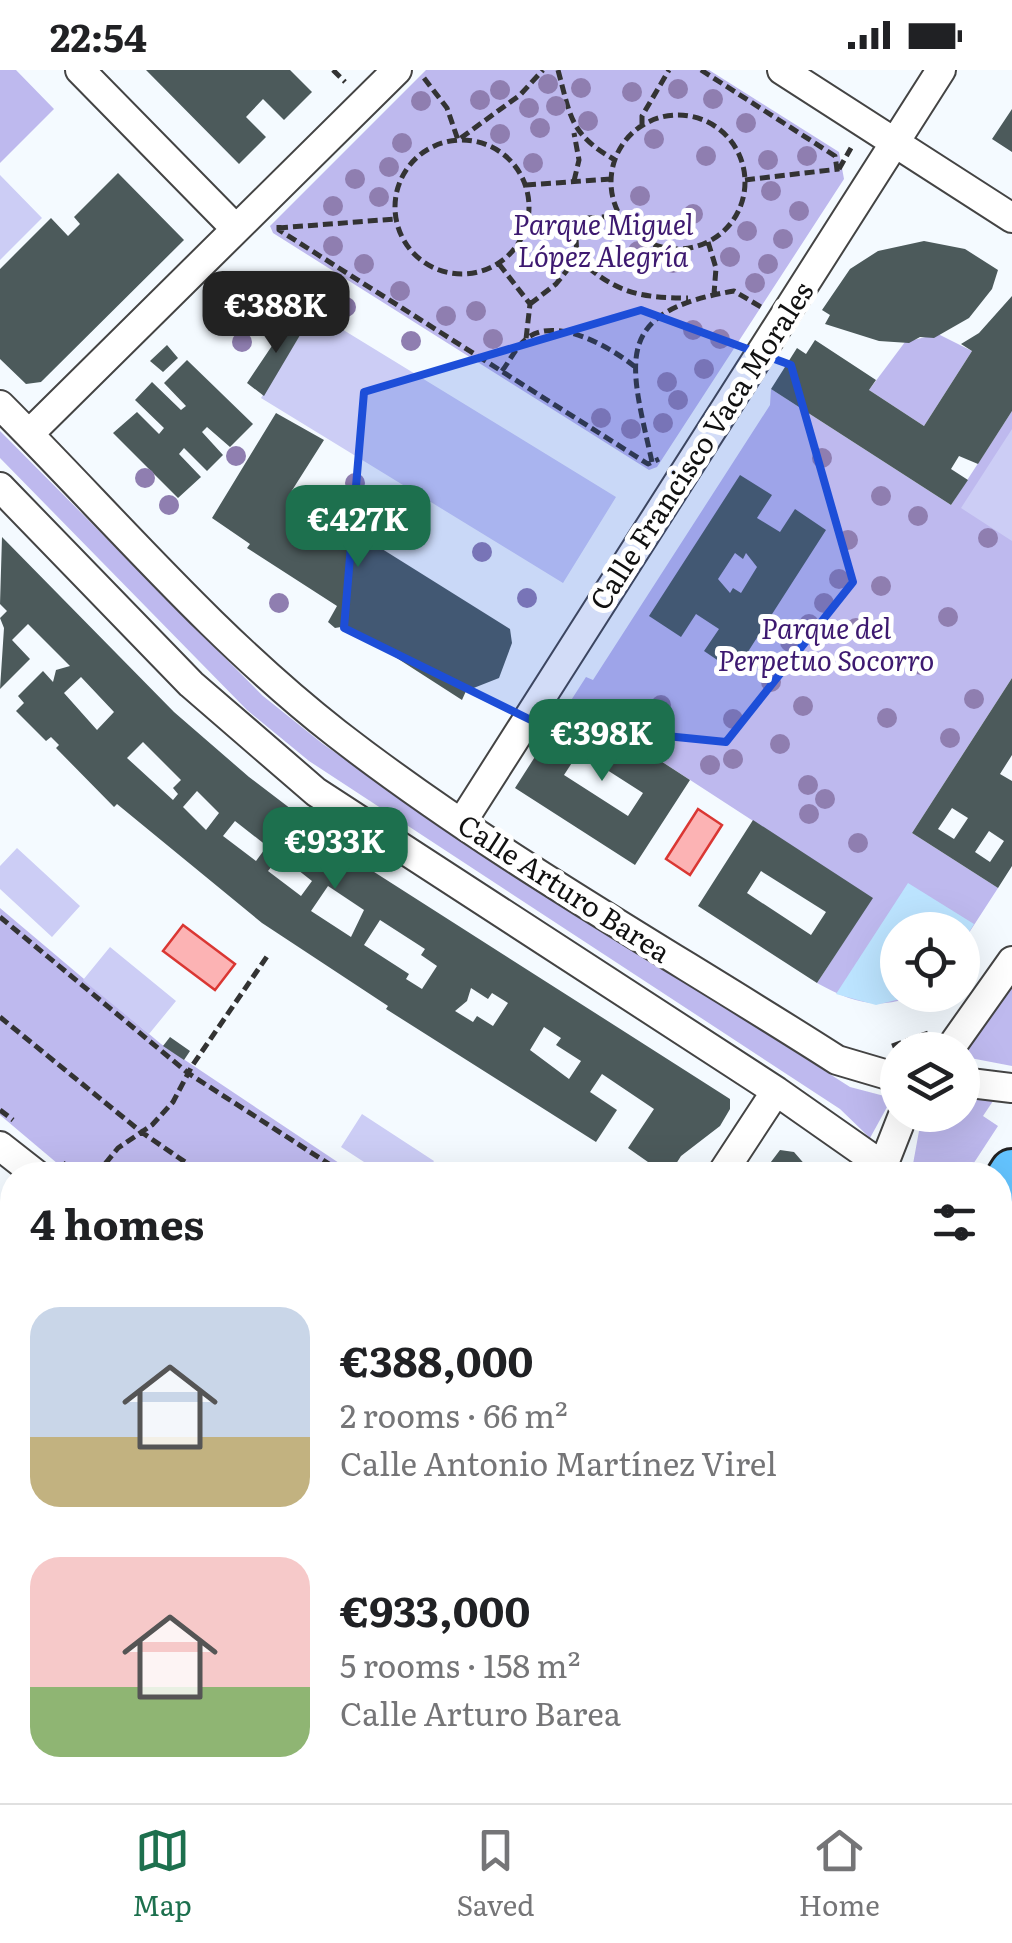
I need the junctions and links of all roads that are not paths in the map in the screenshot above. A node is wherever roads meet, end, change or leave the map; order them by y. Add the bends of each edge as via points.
1 (80, 70) edge
2 (782, 70) edge
3 (942, 70) edge
4 (411, 74) edge
5 (894, 143) junction
6 (1012, 218) edge
7 (236, 229) junction
8 (0, 405) edge
9 (29, 434) junction
10 (0, 486) edge
11 (462, 822) junction
12 (1012, 962) edge
13 (962, 1032) edge
14 (880, 1073) edge
15 (980, 1084) edge
16 (1012, 1088) edge
17 (776, 1091) junction
18 (898, 1132) edge
19 (0, 1146) edge
20 (20, 1162) edge
21 (730, 1162) edge
22 (873, 1162) edge
23 (887, 1162) edge

1 - 7 street
2 - 5 street
3 - 5 street, Calle Francisco Vaca Morales
4 - 7 street
5 - 6 street
5 - 11 street, Calle Francisco Vaca Morales via 770,313
7 - 9 street
8 - 9 street, Calle Arturo Barea
9 - 11 street, Calle Arturo Barea via 250,659 336,732
10 - 17 street, Calle Arturo Barea via 191,684 316,792
11 - 14 street, Calle Arturo Barea via 837,1060
12 - 13 street
15 - 16 street
17 - 21 street
17 - 22 street, Calle Arturo Barea
18 - 23 street, Calle Arturo Barea
19 - 20 street

